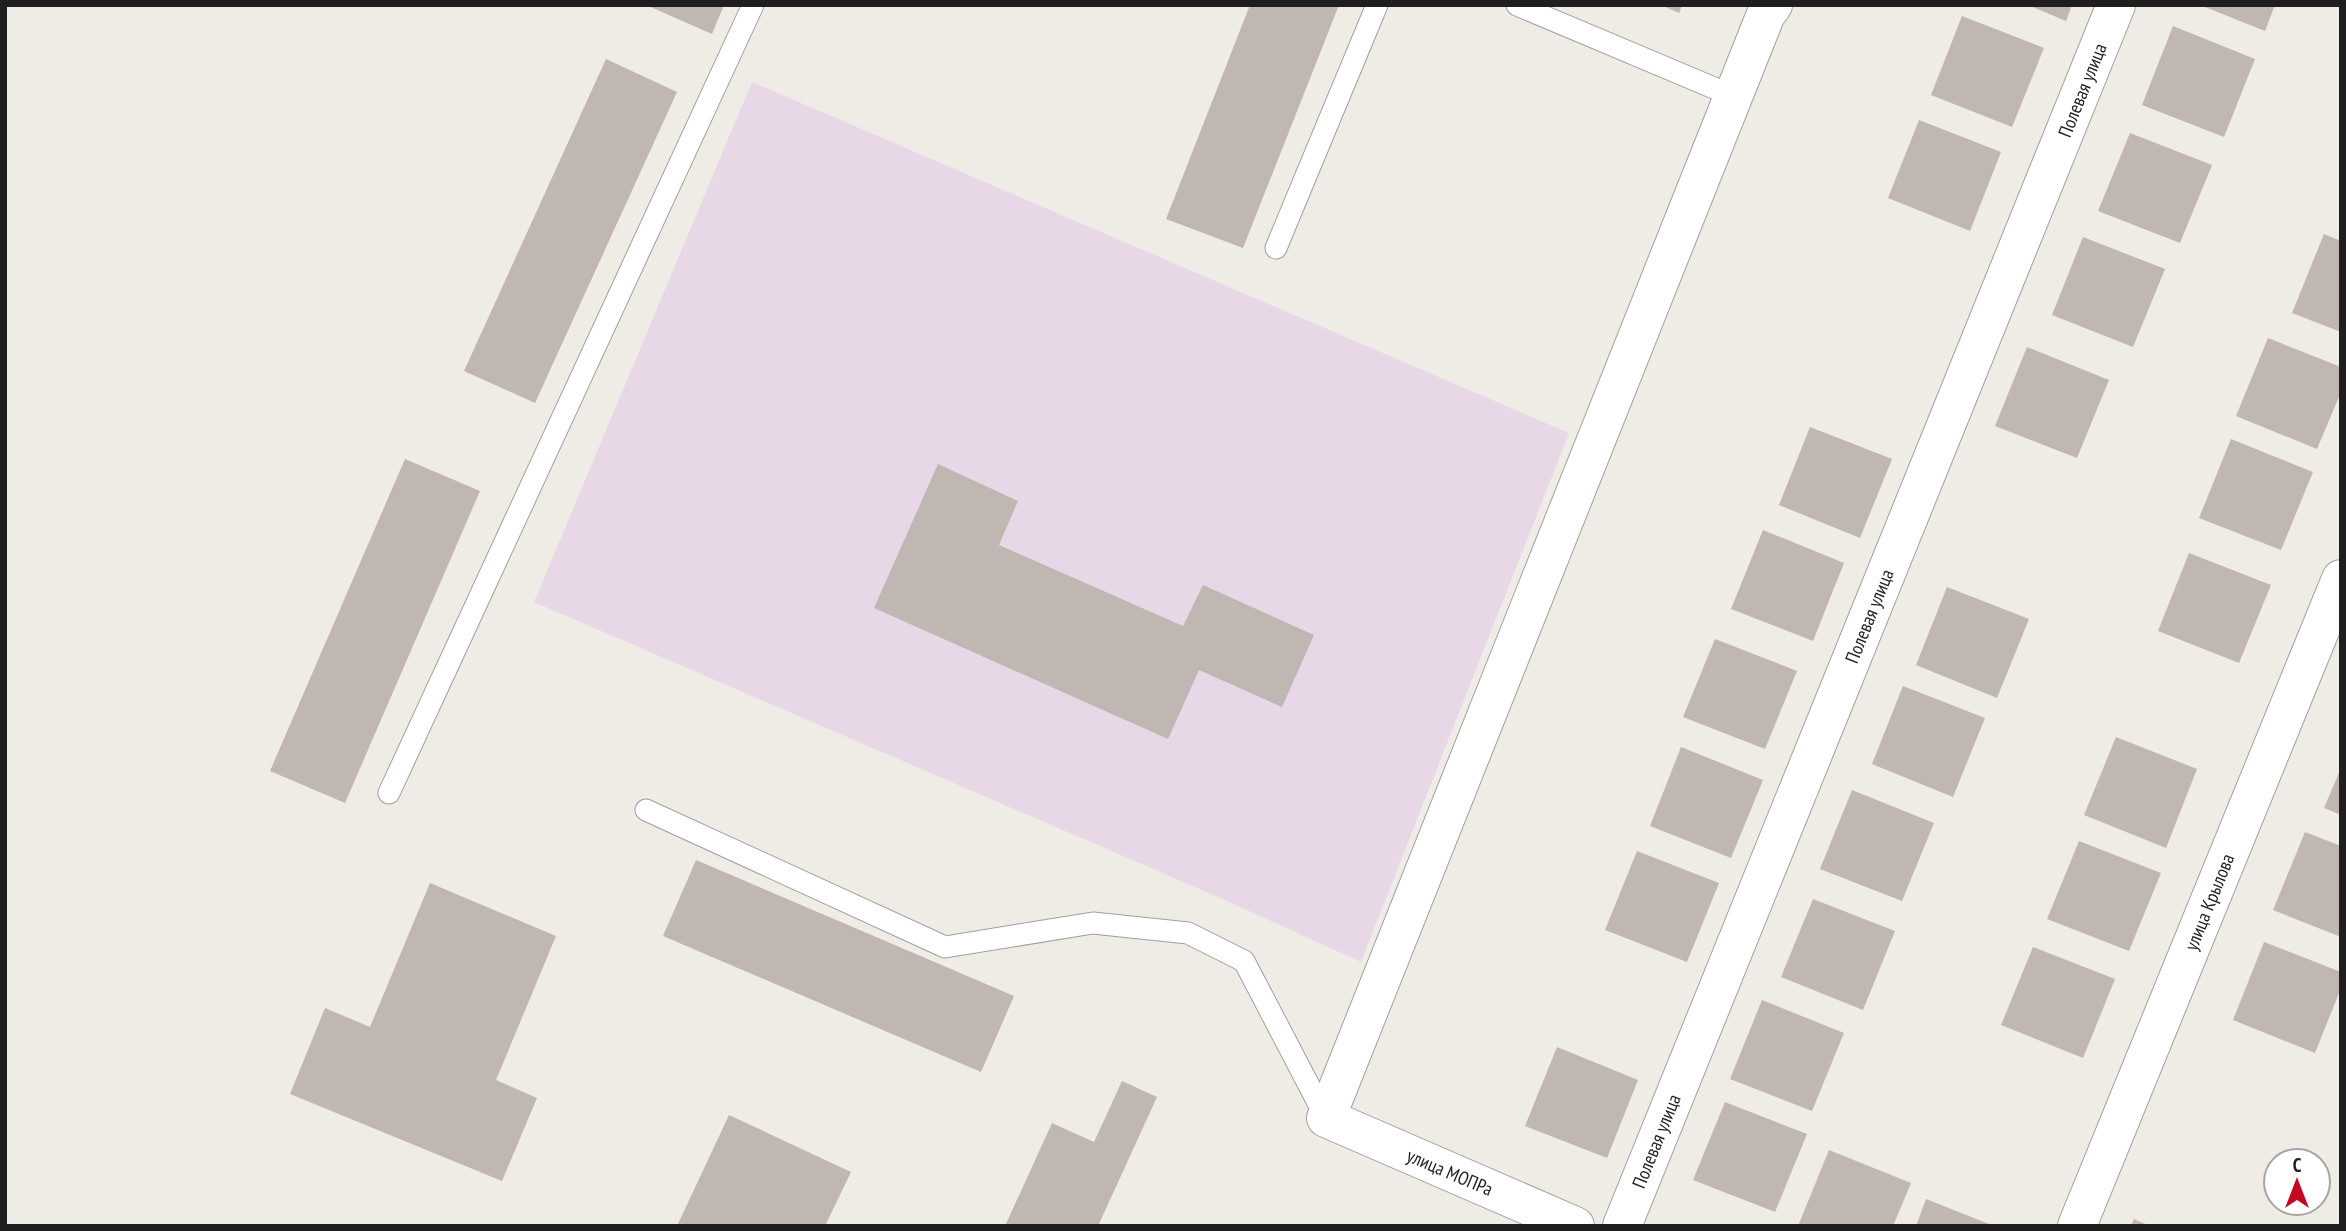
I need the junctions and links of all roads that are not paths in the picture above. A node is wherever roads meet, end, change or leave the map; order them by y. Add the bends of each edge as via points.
1 (753, 5) edge
2 (1377, 5) edge
3 (1517, 5) edge
4 (1773, 5) edge
5 (2116, 5) edge
6 (1733, 96) junction
7 (1276, 248) dead end
8 (2341, 579) edge
9 (388, 793) dead end
10 (646, 810) dead end
11 (1326, 1118) junction
12 (1575, 1226) edge
13 (1622, 1226) edge
14 (2077, 1226) edge

1 - 9 lane
2 - 7 lane
3 - 6 lane
4 - 6 street
5 - 13 street, Полевая улица
6 - 11 street
8 - 14 street, улица Крылова
10 - 11 lane via 945,947 1093,923 1188,933 1244,961
11 - 12 street, улица МОПРа

